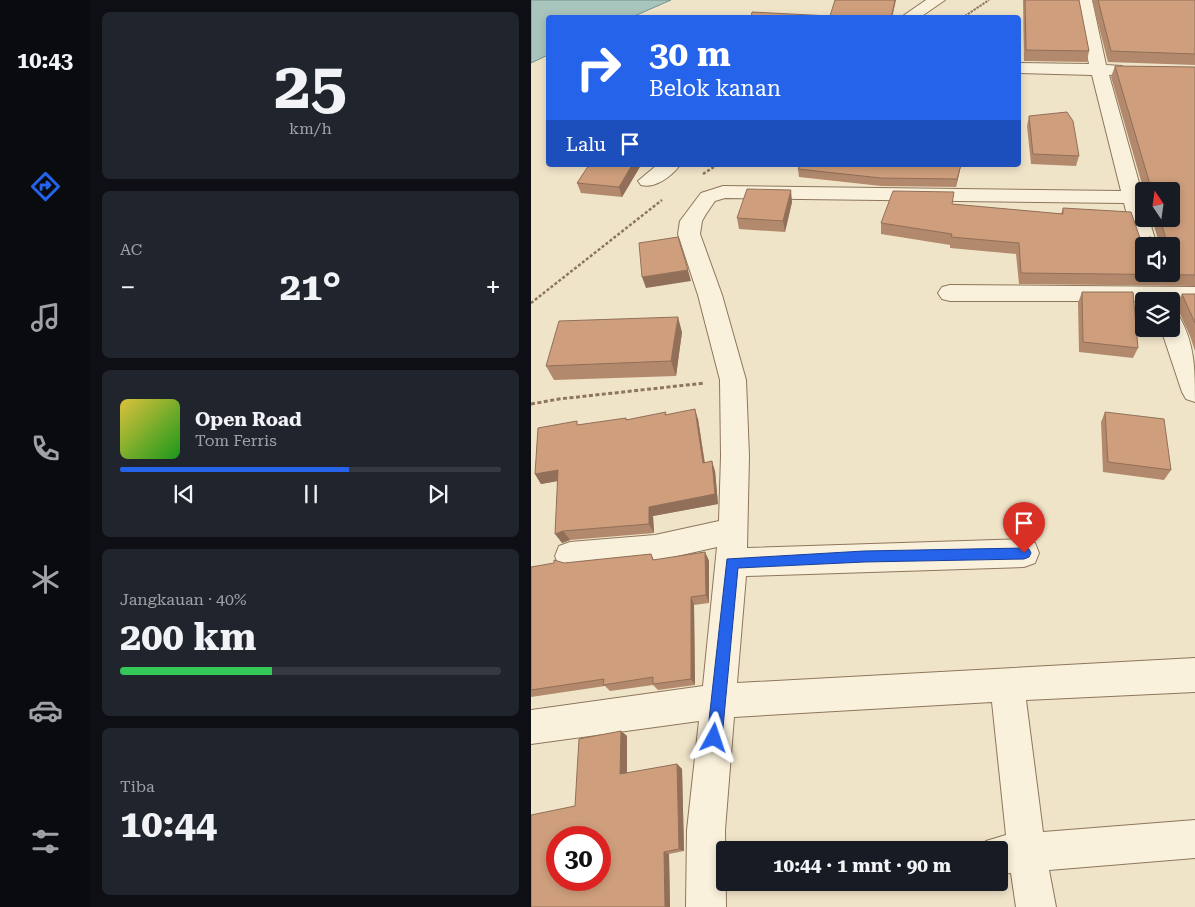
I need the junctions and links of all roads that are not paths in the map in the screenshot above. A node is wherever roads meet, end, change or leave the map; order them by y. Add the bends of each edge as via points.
1 (937, 0) edge
2 (1084, 0) edge
3 (912, 15) edge
4 (1021, 68) edge
5 (1099, 70) junction
6 (1128, 70) edge
7 (667, 167) edge
8 (648, 181) dead end
9 (1133, 197) junction
10 (1144, 237) edge
11 (950, 293) dead end
12 (1195, 295) edge
13 (1180, 296) edge
14 (1135, 297) edge
15 (1176, 337) edge
16 (1195, 392) edge
17 (732, 547) junction
18 (1024, 553) dead end
19 (570, 556) dead end
20 (1195, 675) edge
21 (1007, 684) junction
22 (718, 701) junction
23 (531, 726) edge
24 (1195, 839) edge
25 (1013, 854) edge
26 (713, 884) edge
27 (1036, 907) edge

1 - 3 street
2 - 5 street
4 - 5 street
5 - 6 street
5 - 9 street
7 - 8 street
9 - 10 street
9 - 17 street via 723,192 708,197 691,221 689,234 710,295 733,380
11 - 14 street
12 - 13 street
15 - 16 street
17 - 18 street via 864,557
17 - 19 street via 655,548
17 - 22 street
20 - 21 street
21 - 22 street
21 - 25 street
22 - 23 street
22 - 26 street via 706,830
24 - 25 street
25 - 27 street

